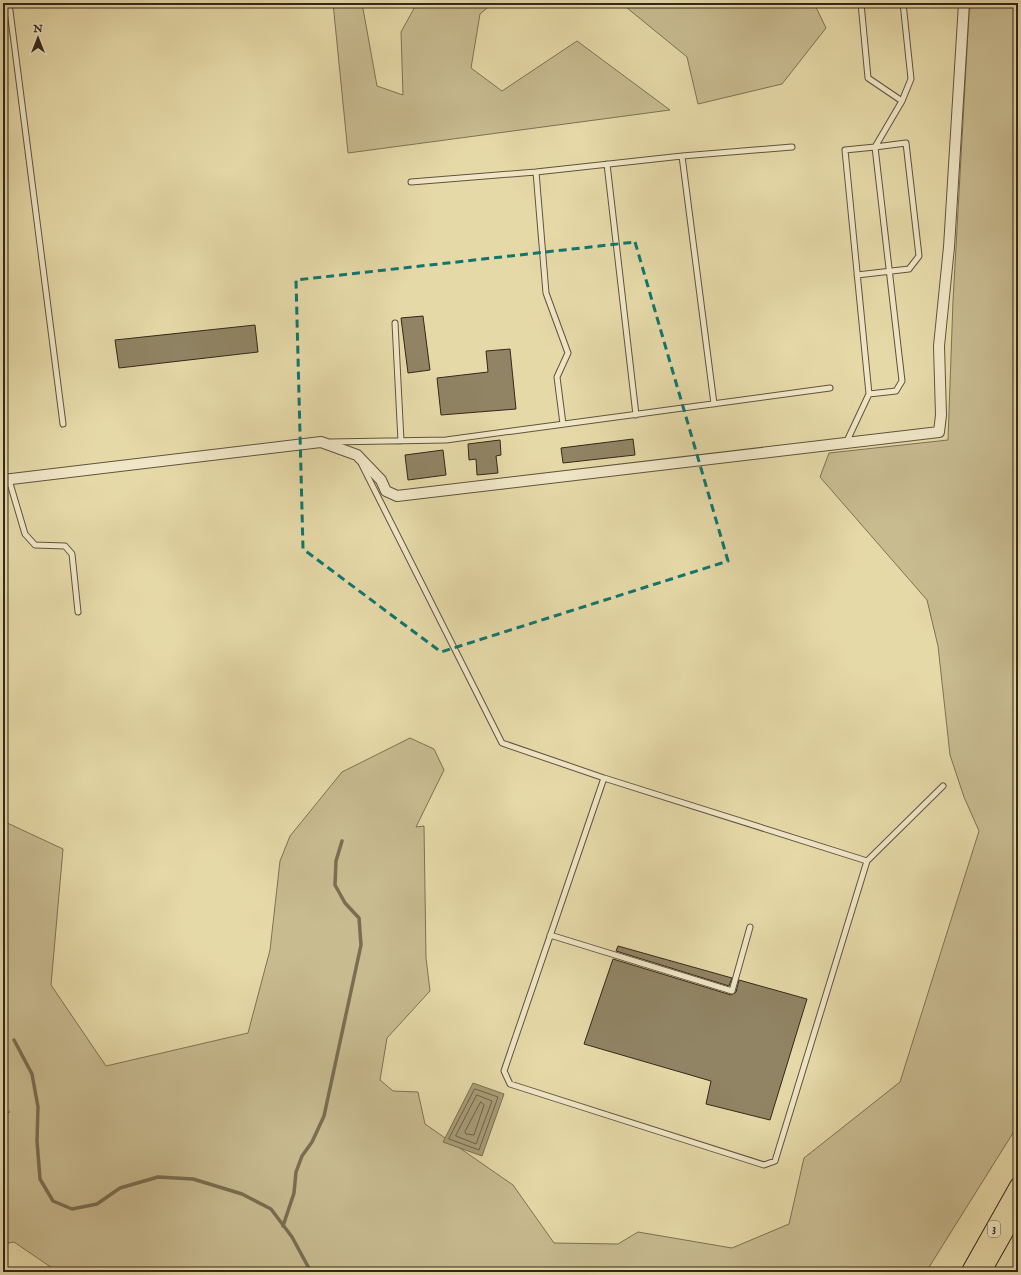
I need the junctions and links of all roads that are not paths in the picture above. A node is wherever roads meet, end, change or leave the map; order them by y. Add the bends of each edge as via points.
1 (8, 3) edge
2 (861, 3) edge
3 (903, 3) edge
4 (964, 3) edge
5 (902, 101) junction
6 (792, 147) dead end
7 (875, 147) junction
8 (682, 156) junction
9 (607, 164) junction
10 (536, 172) junction
11 (411, 182) dead end
12 (889, 271) junction
13 (857, 275) junction
14 (395, 323) dead end
15 (830, 388) dead end
16 (869, 394) junction
17 (714, 404) junction
18 (636, 414) junction
19 (63, 424) dead end
20 (563, 424) junction
21 (401, 441) junction
22 (321, 442) junction
23 (846, 443) junction
24 (357, 455) junction
25 (6, 480) edge
26 (78, 612) dead end
27 (604, 778) junction
28 (943, 786) dead end
29 (868, 861) junction
30 (750, 927) dead end
31 (550, 935) junction
32 (1018, 1186) edge
33 (1018, 1210) edge
34 (969, 1272) edge
35 (984, 1272) edge

1 - 19 lane
2 - 5 lane via 868,78
3 - 5 lane via 911,79
4 - 23 street via 949,247 939,346 939,432
5 - 7 lane
6 - 8 lane
7 - 12 lane
7 - 12 lane via 906,143 919,256 909,269
7 - 13 lane via 845,150
8 - 9 lane
8 - 17 lane
9 - 10 lane
9 - 18 lane
10 - 11 lane
10 - 20 lane via 546,293 568,353 557,377
12 - 13 lane
12 - 16 lane via 902,381 896,391
13 - 16 lane
14 - 21 lane
15 - 17 lane
16 - 23 lane
17 - 18 lane
18 - 20 lane
20 - 21 lane via 446,440
21 - 22 lane
22 - 24 street
22 - 25 street
23 - 24 street via 397,496 386,491 381,480
24 - 27 lane via 502,743
25 - 26 lane via 25,534 35,545 65,546 72,554
27 - 29 lane
27 - 31 lane
28 - 29 lane
29 - 31 lane via 775,1161 764,1165 510,1084 504,1071
30 - 31 lane via 732,991
32 - 34 main road, 3
33 - 35 main road, 3

